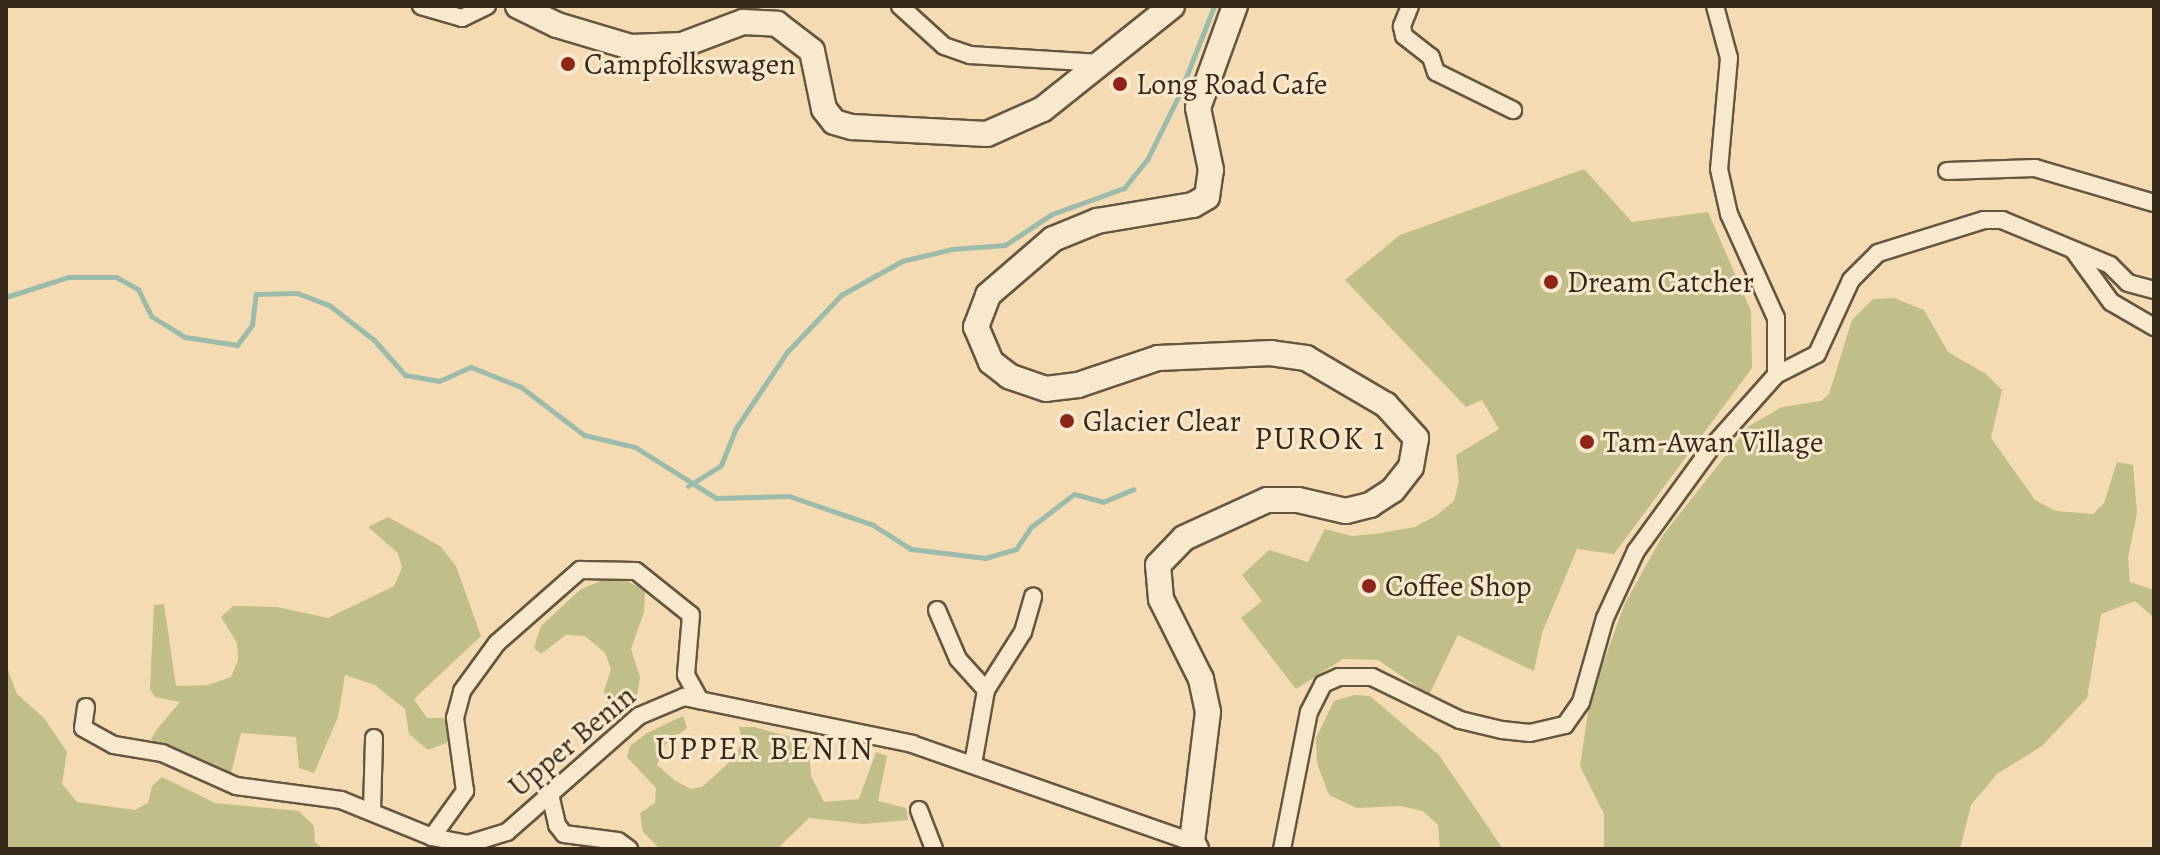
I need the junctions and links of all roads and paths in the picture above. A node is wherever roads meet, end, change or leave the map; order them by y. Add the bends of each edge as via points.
1 (421, 6) edge
2 (487, 6) edge
3 (518, 6) edge
4 (900, 6) edge
5 (1172, 6) edge
6 (1235, 6) edge
7 (1410, 6) edge
8 (1715, 6) edge
9 (1101, 63) junction
10 (1513, 110) dead end
11 (1947, 171) dead end
12 (2154, 203) edge
13 (2073, 250) junction
14 (2154, 290) edge
15 (2154, 327) edge
16 (1776, 375) junction
17 (1033, 596) dead end
18 (937, 610) dead end
19 (986, 690) junction
20 (700, 700) junction
21 (86, 707) dead end
22 (374, 738) dead end
23 (973, 764) junction
24 (550, 794) junction
25 (919, 810) dead end
26 (372, 811) junction
27 (432, 837) junction
28 (1194, 845) edge
29 (629, 849) edge
30 (934, 849) edge
31 (1282, 849) edge

1 - 2 street via 462,18
3 - 9 main road via 557,25 631,47 682,45 743,22 777,24 806,42 819,69 824,109 834,122 852,127 998,132 1043,109
4 - 9 street via 944,46 970,55
5 - 9 main road
6 - 28 main road via 1198,108 1211,170 1207,197 1068,231 998,284 982,305 976,327 991,362 1009,376 1046,389 1078,385 1158,358 1295,355 1345,376 1400,417 1416,438 1411,467 1393,490 1370,505 1346,511 1298,500 1267,500 1184,538 1158,565 1161,599 1201,679 1207,704 1207,748
7 - 10 street via 1404,36 1431,57 1436,72
8 - 16 street via 1729,58 1719,169 1729,214 1776,318
11 - 12 street via 2035,168
13 - 14 street via 2110,265 2128,283
13 - 15 street via 2111,302
13 - 16 street via 2002,220 1984,220 1878,253 1851,280 1817,354
16 - 31 street via 1710,449 1636,551 1605,618 1581,702 1565,725 1530,733 1502,730 1460,720 1372,677 1339,677 1323,684 1309,712
17 - 19 street via 1023,632
18 - 19 street via 958,659
19 - 23 street
20 - 23 street, Upper Benin via 799,725 912,744
20 - 24 street, Upper Benin via 672,699 639,716
20 - 27 street via 686,675 691,615 636,571 580,570 497,643 462,691 455,718 465,791
21 - 26 street, Upper Benin via 83,728 96,739 162,753 220,781 341,800
22 - 26 street
23 - 28 street, Upper Benin
24 - 27 street, Upper Benin via 507,832 489,840 468,844
24 - 29 street via 564,834 618,841
25 - 30 street
26 - 27 street, Upper Benin

